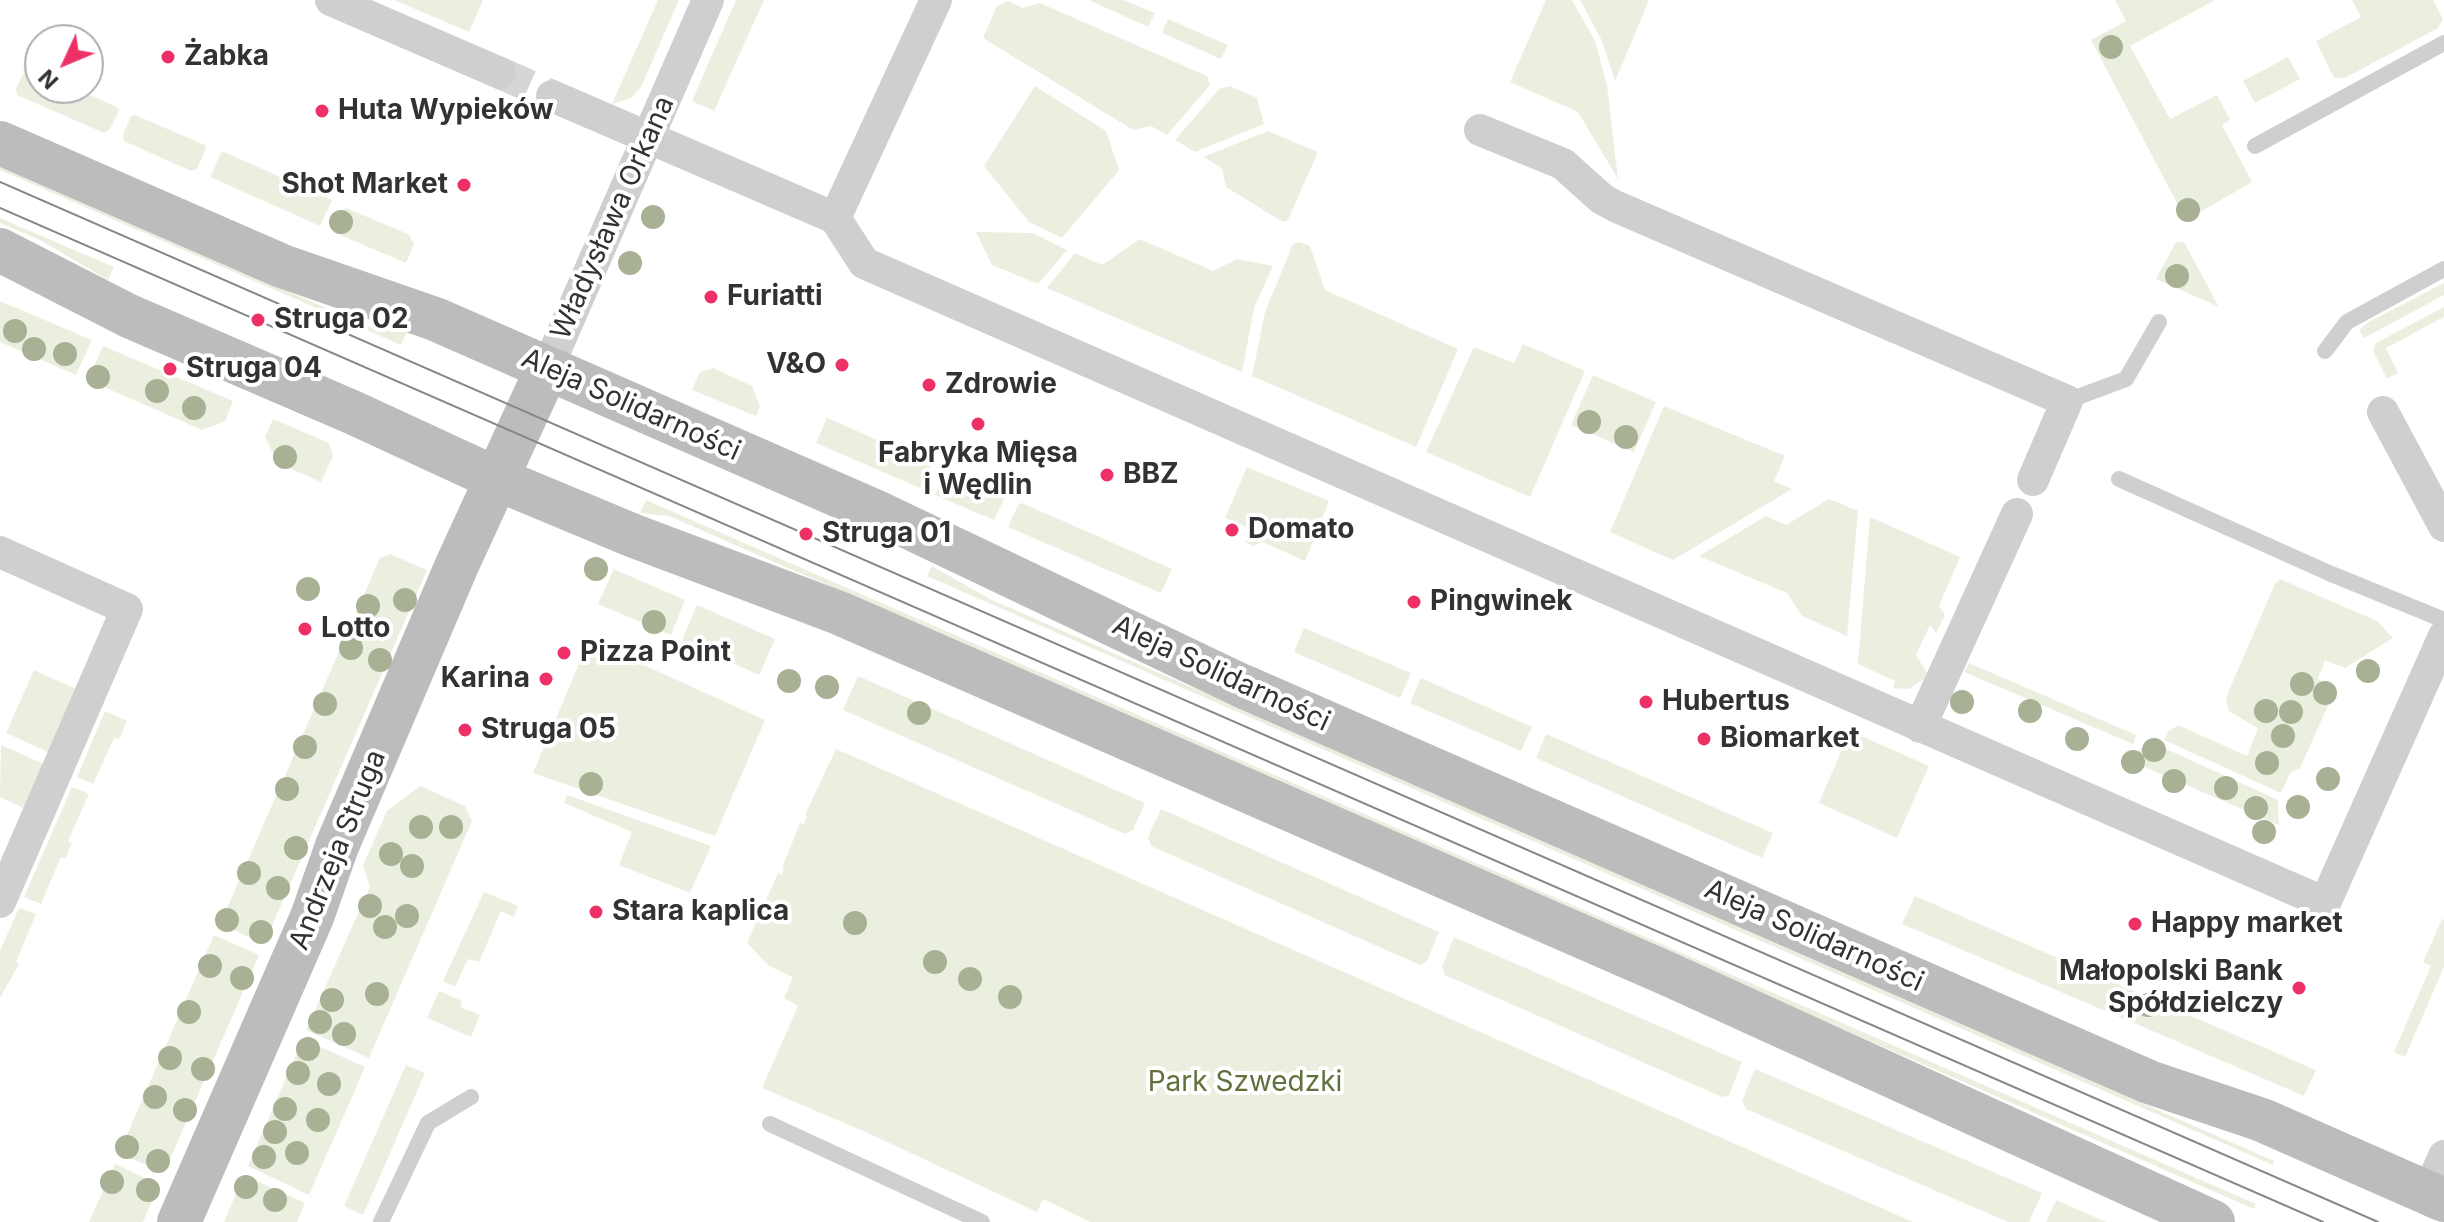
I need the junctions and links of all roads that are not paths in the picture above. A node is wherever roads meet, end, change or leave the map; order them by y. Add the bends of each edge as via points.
1 (331, 0) edge
2 (708, 0) edge
3 (936, 0) edge
4 (2444, 43) edge
5 (500, 73) tunnel mouth
6 (552, 96) tunnel mouth
7 (1480, 130) dead end
8 (647, 137) junction
9 (0, 143) edge
10 (2255, 146) dead end
11 (835, 218) junction
12 (0, 250) edge
13 (2444, 269) edge
14 (2159, 322) dead end
15 (2325, 351) dead end
16 (547, 369) junction
17 (2067, 401) junction
18 (2383, 412) dead end
19 (497, 479) junction
20 (2119, 479) dead end
21 (2033, 480) dead end
22 (2017, 514) dead end
23 (2444, 526) edge
24 (0, 552) edge
25 (2444, 620) edge
26 (2444, 636) edge
27 (1920, 727) junction
28 (0, 902) edge
29 (471, 1097) dead end
30 (770, 1124) dead end
31 (2433, 1193) edge
32 (179, 1222) edge
33 (381, 1222) edge
34 (982, 1222) edge
35 (2213, 1222) edge

1 - 5 street
2 - 8 street, Władysława Orkana
3 - 11 street
4 - 10 lane
6 - 8 street
7 - 17 street via 1563,164 1617,207
8 - 11 street
8 - 16 street, Władysława Orkana
9 - 16 street, Aleja Solidarności via 282,266 435,319
11 - 27 street via 864,263
12 - 19 street via 129,316
13 - 15 lane via 2347,322
14 - 17 lane via 2126,379
16 - 19 street, Władysława Orkana
16 - 31 street, Aleja Solidarności via 883,515 1269,698 2149,1082 2262,1120
17 - 21 street
18 - 23 street
19 - 32 street, Andrzeja Struga
19 - 35 street via 867,625 1668,974
20 - 25 lane
22 - 27 street
24 - 28 street via 127,609
26 - 27 street via 2325,903
29 - 33 lane via 428,1123
30 - 34 lane

